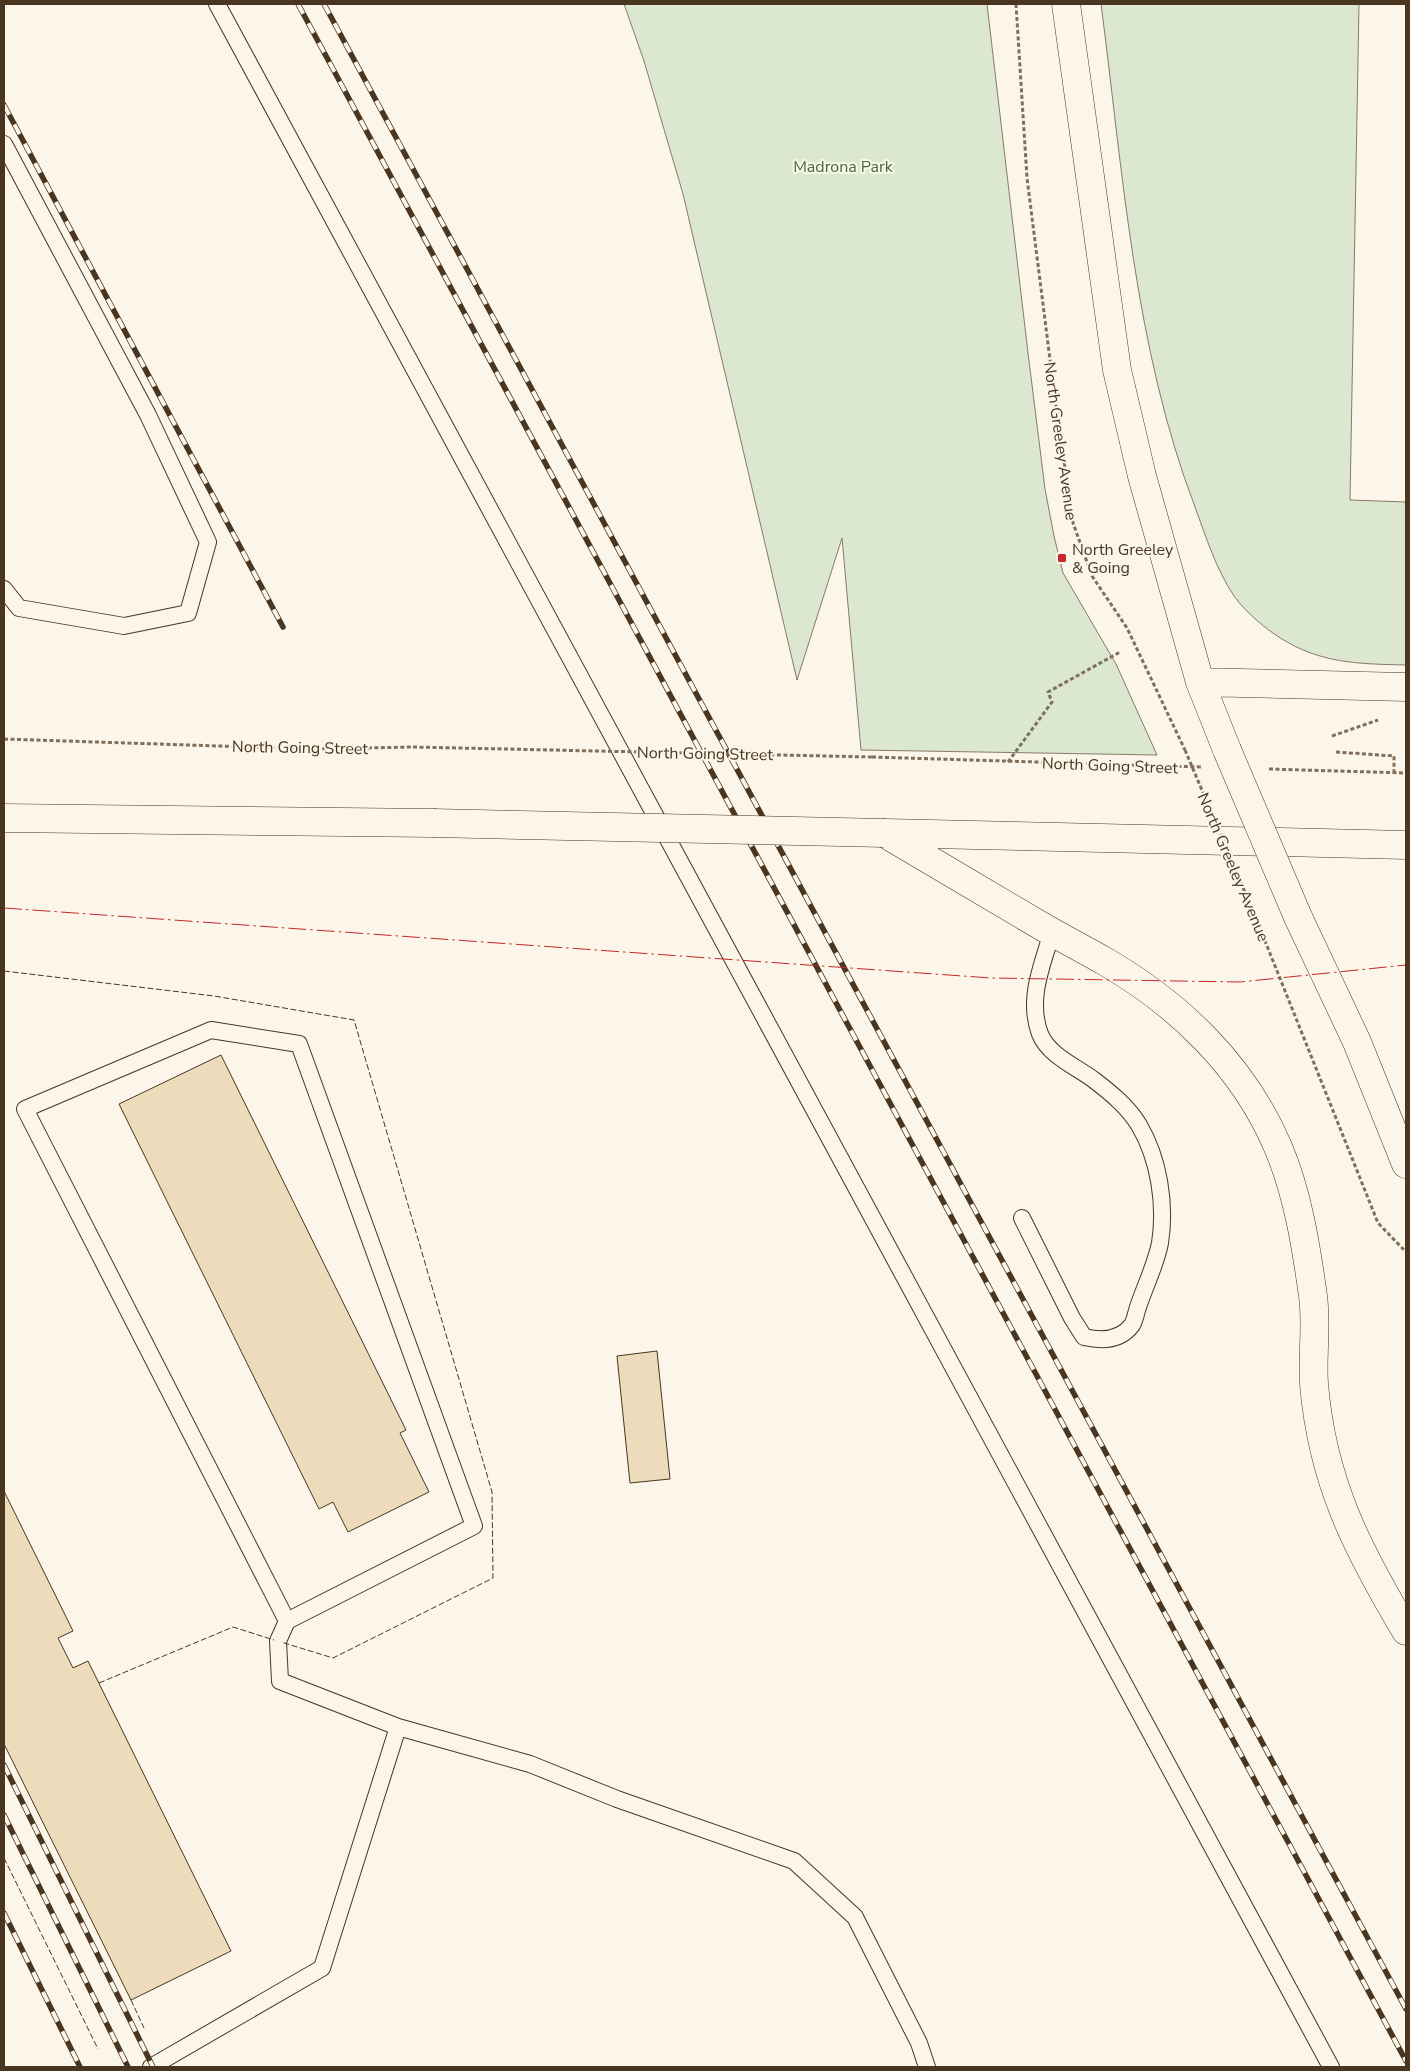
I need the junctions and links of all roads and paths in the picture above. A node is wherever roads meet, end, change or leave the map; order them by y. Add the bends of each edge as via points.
1 (217, 4) edge
2 (1016, 4) edge
3 (1066, 4) edge
4 (4, 144) edge
5 (4, 589) edge
6 (1120, 652) dead end
7 (1200, 682) junction
8 (1406, 687) edge
9 (1382, 720) dead end
10 (1332, 736) dead end
11 (4, 739) edge
12 (1336, 752) dead end
13 (1008, 762) junction
14 (1206, 767) dead end
15 (1266, 769) dead end
16 (1394, 772) junction
17 (1406, 773) edge
18 (4, 818) edge
19 (884, 833) junction
20 (1406, 845) edge
21 (1052, 932) junction
22 (1406, 1164) edge
23 (1022, 1218) dead end
24 (1406, 1252) edge
25 (287, 1622) junction
26 (1406, 1631) edge
27 (398, 1728) junction
28 (152, 2067) edge
29 (927, 2067) edge
30 (1331, 2067) edge

1 - 30 lane
2 - 24 path, North Greeley Avenue, bridge via 1027,178 1072,523 1092,576 1128,628 1185,750 1378,1223
3 - 7 main road via 1117,370 1142,476
4 - 5 lane via 148,415 208,542 188,613 124,626 19,608
6 - 13 path via 1048,692 1052,702
7 - 8 main road
7 - 22 main road, bridge via 1298,917 1358,1042
9 - 10 path
11 - 13 path, North Going Street, bridge via 312,749 413,747
12 - 16 path via 1394,756
13 - 14 path, North Going Street
15 - 16 path
16 - 17 path
18 - 19 main road, bridge
19 - 20 main road
19 - 21 main road
21 - 23 lane via 1034,992 1034,1019 1042,1038 1054,1054 1080,1069 1121,1102 1139,1125 1152,1155 1159,1183 1162,1211 1160,1244 1132,1325 1119,1337 1100,1340 1084,1337
21 - 26 main road via 1108,963 1168,1004 1212,1045 1258,1107 1278,1146 1305,1238 1313,1301 1314,1383 1323,1448 1341,1507 1360,1551
25 - 25 lane via 25,1110 211,1030 298,1044 474,1526
25 - 27 lane via 278,1641 280,1681
27 - 28 lane via 322,1968
27 - 29 lane via 530,1764 617,1799 794,1860 856,1917 919,2043

